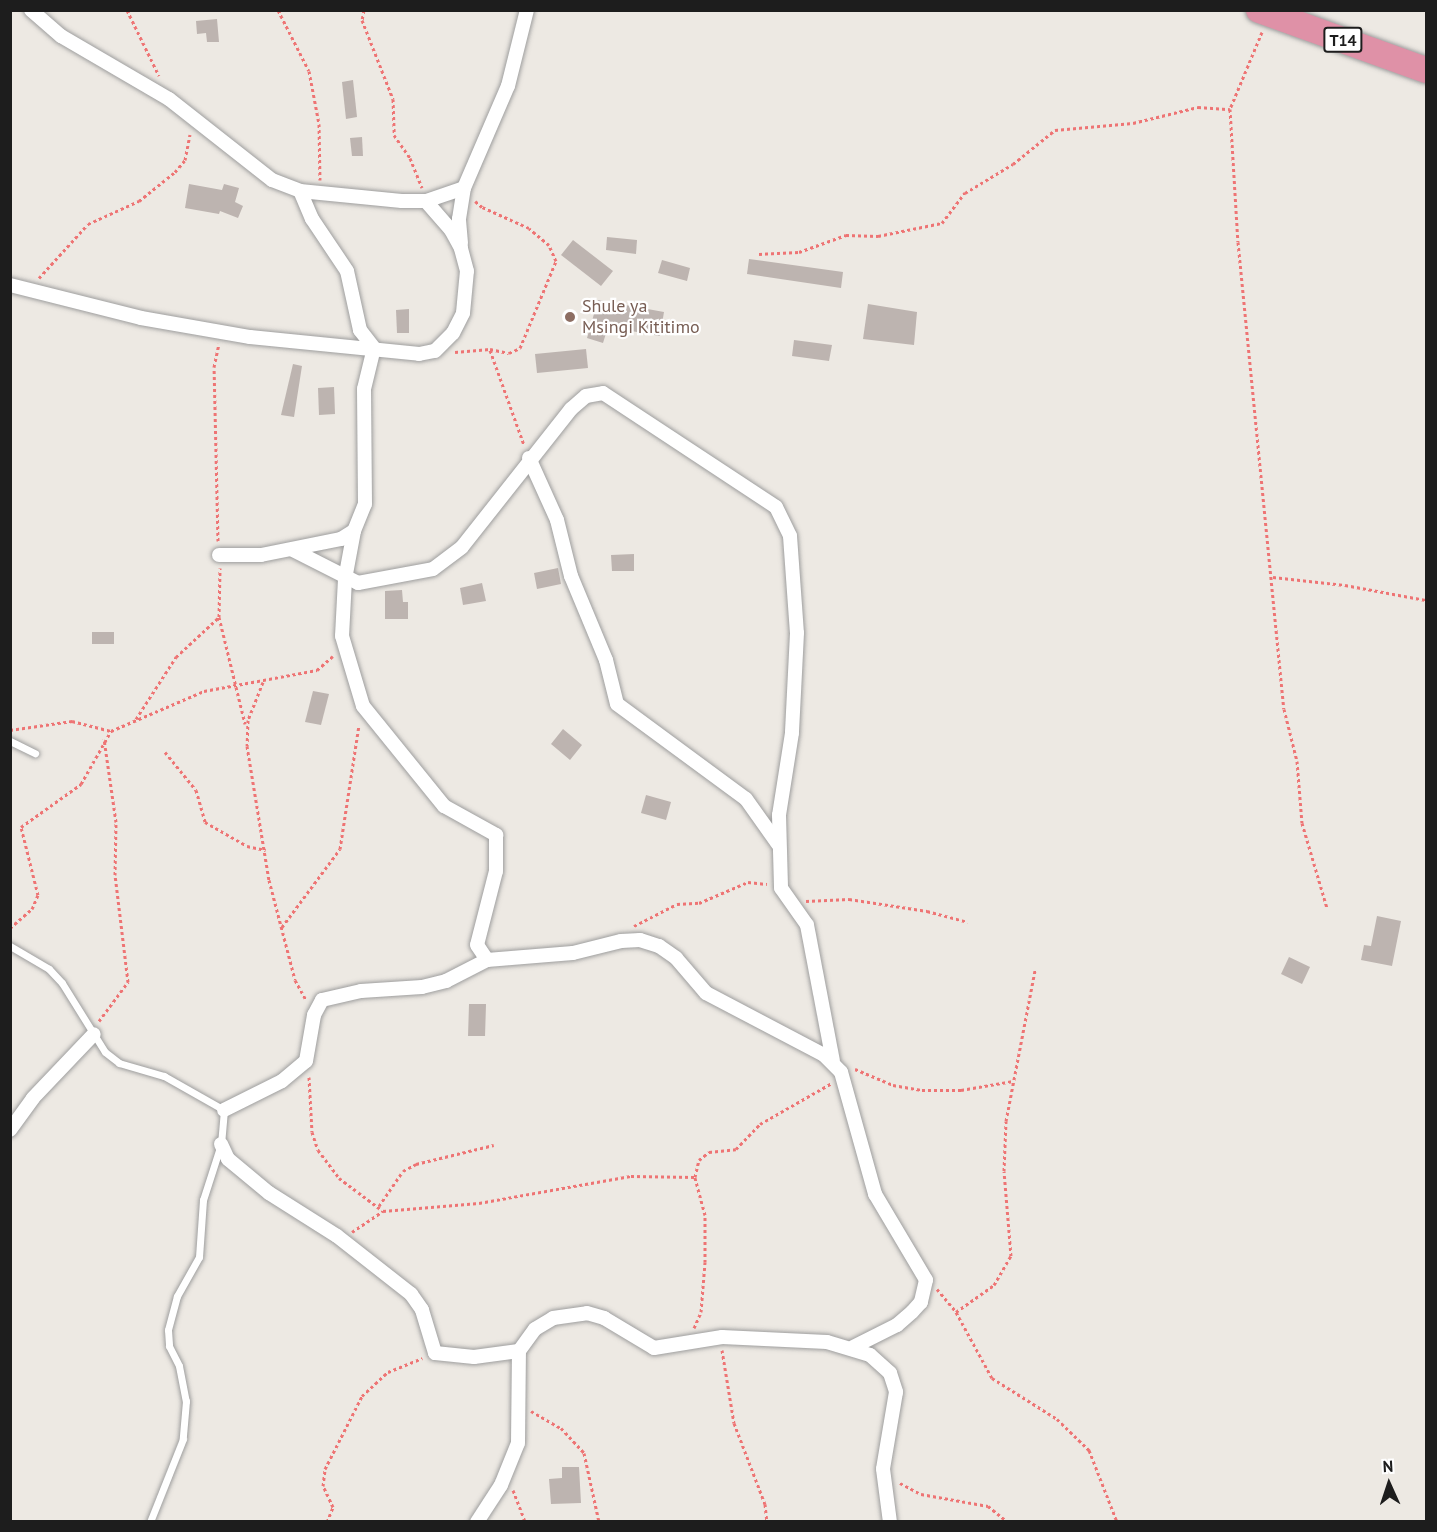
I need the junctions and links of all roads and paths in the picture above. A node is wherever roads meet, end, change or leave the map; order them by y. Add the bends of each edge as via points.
1 (32, 10) edge
2 (127, 10) edge
3 (278, 10) edge
4 (364, 10) edge
5 (527, 10) edge
6 (1267, 12) edge
7 (1426, 70) edge
8 (170, 99) junction
9 (1230, 109) junction
10 (190, 117) junction
11 (464, 188) junction
12 (300, 191) junction
13 (320, 193) junction
14 (426, 201) junction
15 (461, 248) junction
16 (759, 254) dead end
17 (17, 287) edge
18 (222, 330) junction
19 (374, 348) junction
20 (490, 349) junction
21 (435, 351) junction
22 (529, 458) junction
23 (354, 531) junction
24 (293, 550) junction
25 (219, 555) junction
26 (1273, 577) junction
27 (345, 579) junction
28 (1426, 600) edge
29 (219, 617) junction
30 (342, 636) junction
31 (263, 682) junction
32 (238, 685) junction
33 (363, 706) junction
34 (135, 721) junction
35 (246, 729) junction
36 (10, 730) edge
37 (111, 730) junction
38 (104, 738) junction
39 (10, 741) edge
40 (165, 752) dead end
41 (35, 753) dead end
42 (777, 844) junction
43 (266, 850) junction
44 (786, 898) junction
45 (1327, 908) dead end
46 (968, 922) dead end
47 (282, 927) junction
48 (10, 928) edge
49 (621, 941) junction
50 (10, 946) edge
51 (487, 960) junction
52 (1035, 970) dead end
53 (314, 1015) junction
54 (94, 1034) junction
55 (306, 1061) junction
56 (835, 1063) junction
57 (843, 1078) junction
58 (1013, 1081) junction
59 (224, 1110) junction
60 (10, 1130) edge
61 (221, 1144) junction
62 (494, 1145) dead end
63 (695, 1177) junction
64 (379, 1206) junction
65 (383, 1211) junction
66 (337, 1236) junction
67 (926, 1280) junction
68 (956, 1312) junction
69 (722, 1337) junction
70 (684, 1341) junction
71 (853, 1347) junction
72 (519, 1351) junction
73 (435, 1353) junction
74 (521, 1407) junction
75 (883, 1469) junction
76 (505, 1475) junction
77 (150, 1521) edge
78 (327, 1521) edge
79 (477, 1521) edge
80 (525, 1521) edge
81 (599, 1521) edge
82 (767, 1521) edge
83 (890, 1521) edge
84 (1008, 1521) edge
85 (1117, 1521) edge

1 - 8 street via 62,36
2 - 8 path
3 - 13 path via 309,71 315,98
4 - 14 path via 362,20 393,99 394,135 410,158
5 - 11 street via 508,86
6 - 7 highway, T14
6 - 9 path
8 - 10 street
9 - 16 path via 1198,107 1134,123 1055,130 1013,164 965,193 942,223 879,236 846,235 799,252
9 - 26 path via 1246,330
10 - 12 street via 255,170
10 - 17 path via 190,146 175,172 139,201 88,224 47,272
11 - 14 street
11 - 15 street via 459,219
11 - 20 path via 482,207 540,237 549,245 556,261 524,344 514,352
12 - 13 street
12 - 19 street via 312,219 347,271 360,330
13 - 14 street
14 - 15 street
15 - 21 street via 466,271 463,313 453,333
17 - 18 street via 141,318
18 - 19 street via 250,337
18 - 25 path via 214,367
19 - 21 street via 419,354
19 - 23 street via 364,389 365,504
20 - 21 path
20 - 22 path
22 - 27 street via 484,519 448,559 433,568 372,582
22 - 42 street via 557,520 571,576 606,660 617,704 746,799
22 - 42 street via 586,396 603,393 776,507 790,536 797,633 792,734
23 - 24 street via 340,539
23 - 27 street
24 - 25 street
24 - 27 street
25 - 29 path
26 - 28 path
26 - 45 path via 1284,709 1297,761 1302,823
27 - 30 street
29 - 32 path
29 - 34 path via 176,657
30 - 31 path via 330,661 317,670
30 - 33 street
31 - 32 path
31 - 35 path
32 - 34 path via 204,691
32 - 35 path
33 - 47 path via 340,849
33 - 51 street via 444,806 496,836 496,872 477,945
34 - 37 path
35 - 43 path
36 - 37 path via 72,721
37 - 38 path
38 - 48 path via 81,784 21,827 38,896 32,909
38 - 54 path via 116,822 115,875 128,982 98,1022
39 - 41 lane
40 - 43 path via 196,790 205,822 247,846
42 - 44 street
43 - 47 path via 269,880
44 - 46 path via 849,899 927,911
44 - 49 path via 769,885 748,882 699,903 661,909 631,928
44 - 56 street via 807,925
47 - 53 path via 295,980
49 - 51 street via 564,955
49 - 56 street via 640,940 659,946 676,958 706,993
50 - 54 lane via 56,975
51 - 53 street via 446,981 422,987 361,991 322,1000
52 - 58 path
53 - 55 street
54 - 59 lane via 105,1052 118,1063 164,1076
54 - 60 street via 33,1098
55 - 59 street via 282,1081
55 - 64 path via 318,1150 339,1178
56 - 57 street
56 - 58 path via 894,1085 922,1090 962,1090
57 - 63 path via 794,1101 760,1124 736,1149 703,1155
57 - 67 street via 874,1194
58 - 68 path via 1004,1148 1011,1256 994,1285
59 - 61 lane
61 - 66 street via 228,1159 269,1193
61 - 77 lane via 203,1200 199,1257 177,1296 168,1330 186,1401 183,1439
62 - 64 path via 416,1164 404,1172
63 - 65 path via 631,1176 479,1203
63 - 70 path via 705,1215 704,1290 701,1312 693,1332
64 - 65 path
65 - 66 path via 359,1229
66 - 73 street via 418,1302
67 - 68 path
67 - 71 street via 921,1302 912,1312 897,1325
68 - 85 path via 992,1378 1057,1419 1089,1450
69 - 70 street
69 - 71 street
69 - 82 path via 724,1376 734,1423 765,1504
70 - 72 street via 654,1348 604,1318 587,1313 567,1314 535,1329
71 - 75 street via 883,1364 893,1380 894,1410
72 - 73 street via 465,1358
72 - 74 street
73 - 78 path via 388,1372 362,1396 325,1469 323,1486 333,1506
74 - 76 street via 518,1443
74 - 81 path via 561,1428 584,1453
75 - 83 street
75 - 84 path via 921,1494 988,1506
76 - 79 street
76 - 80 path

